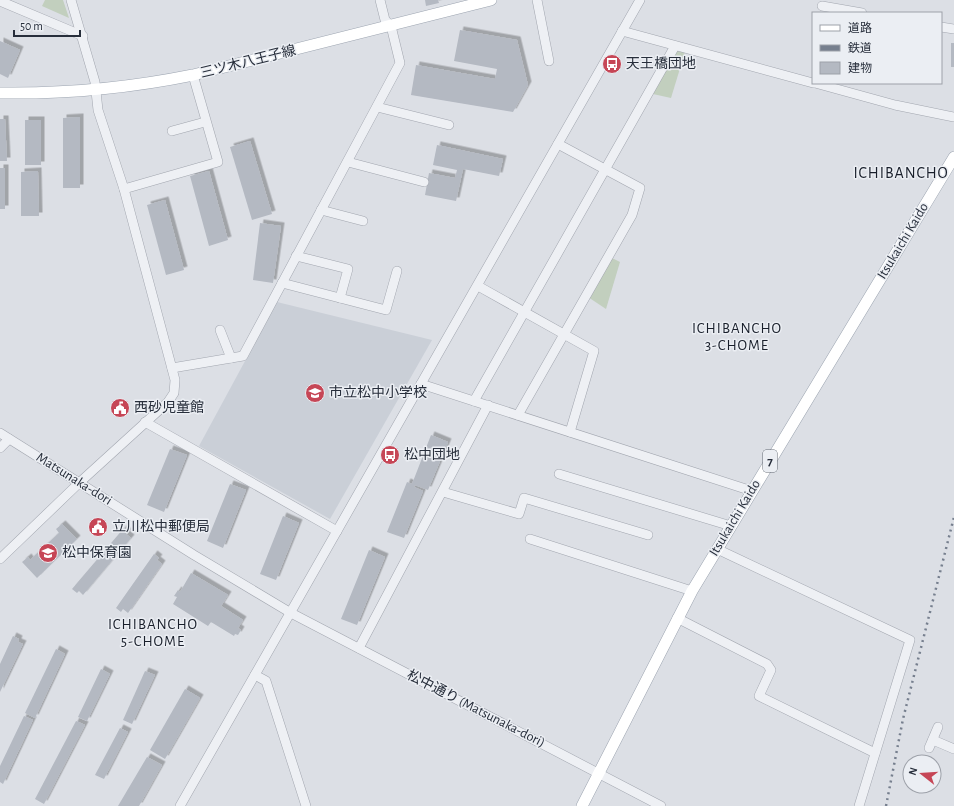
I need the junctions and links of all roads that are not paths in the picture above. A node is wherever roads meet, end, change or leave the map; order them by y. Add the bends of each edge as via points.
1 (71, 0) edge
2 (380, 0) edge
3 (491, 0) edge
4 (537, 0) edge
5 (640, 0) edge
6 (0, 1) edge
7 (822, 6) dead end
8 (856, 12) edge
9 (391, 26) junction
10 (942, 27) edge
11 (954, 29) edge
12 (622, 31) junction
13 (83, 36) junction
14 (675, 46) junction
15 (549, 61) dead end
16 (193, 75) junction
17 (812, 82) edge
18 (818, 84) edge
19 (95, 91) junction
20 (0, 92) edge
21 (377, 107) junction
22 (954, 117) edge
23 (205, 122) junction
24 (449, 125) dead end
25 (172, 131) dead end
26 (558, 144) junction
27 (954, 157) edge
28 (348, 162) junction
29 (606, 171) junction
30 (424, 182) dead end
31 (124, 189) junction
32 (321, 210) junction
33 (363, 221) dead end
34 (296, 256) junction
35 (398, 271) dead end
36 (282, 283) junction
37 (478, 286) junction
38 (340, 298) junction
39 (525, 312) junction
40 (220, 330) dead end
41 (564, 334) junction
42 (231, 358) junction
43 (172, 368) junction
44 (421, 384) junction
45 (474, 401) junction
46 (488, 406) junction
47 (518, 415) junction
48 (145, 422) junction
49 (570, 432) junction
50 (0, 433) edge
51 (9, 438) junction
52 (0, 448) edge
53 (559, 474) dead end
54 (79, 483) junction
55 (752, 491) junction
56 (443, 492) junction
57 (731, 526) junction
58 (337, 530) junction
59 (648, 535) dead end
60 (530, 539) dead end
61 (717, 549) junction
62 (0, 559) edge
63 (692, 590) junction
64 (291, 613) junction
65 (677, 618) junction
66 (359, 648) junction
67 (255, 675) junction
68 (938, 727) dead end
69 (954, 749) edge
70 (876, 753) junction
71 (599, 773) junction
72 (180, 806) edge
73 (306, 806) edge
74 (582, 806) edge
75 (661, 806) edge
76 (859, 806) edge

1 - 13 street
2 - 9 street via 385,20
3 - 9 main road, 三ツ木八王子線
4 - 15 street
5 - 12 street
6 - 13 street
7 - 8 street
9 - 16 main road, 三ツ木八王子線
9 - 21 street via 400,63
10 - 11 street
12 - 14 street
12 - 26 street
13 - 19 street
14 - 17 street
14 - 29 street
16 - 19 main road, 三ツ木八王子線
16 - 23 street
18 - 22 street via 895,105
19 - 20 main road, 三ツ木八王子線
19 - 31 street via 98,110
21 - 24 street
21 - 28 street
23 - 25 street
23 - 31 street via 218,162
26 - 29 street
26 - 37 street
27 - 55 main road, Itsukaichi Kaido / 7
28 - 30 street
28 - 32 street
29 - 39 street
29 - 41 street via 640,188 632,215
31 - 43 street
32 - 33 street
32 - 34 street
34 - 36 street
34 - 38 street via 348,269
35 - 38 street via 386,310
36 - 38 street
36 - 42 street via 243,356
37 - 39 street
37 - 44 street
39 - 41 street
39 - 45 street
40 - 42 street
41 - 47 street
41 - 49 street via 594,351
42 - 43 street
43 - 48 street via 175,380 174,393 168,402
44 - 45 street
44 - 58 street
45 - 46 street
46 - 47 street
46 - 56 street
47 - 49 street
48 - 54 street
48 - 58 street
49 - 55 street
50 - 51 street, Matsunaka-dori
51 - 52 street
51 - 54 street, Matsunaka-dori
53 - 57 street
54 - 62 street
54 - 64 street, Matsunaka-dori
55 - 57 main road, Itsukaichi Kaido / 7
56 - 59 street via 519,514 524,498
56 - 66 street
57 - 61 main road, Itsukaichi Kaido / 7
58 - 64 street
60 - 63 street
61 - 63 main road, Itsukaichi Kaido / 7
61 - 70 street via 910,640
63 - 65 main road, Itsukaichi Kaido / 7
64 - 66 street, 松中通り (Matsunaka-dori)
64 - 67 street
65 - 70 street via 768,664 771,670 759,696
65 - 71 main road, Itsukaichi Kaido / 7
66 - 71 street, 松中通り (Matsunaka-dori)
67 - 72 street
67 - 73 street via 266,681
68 - 69 street via 931,744
70 - 76 street
71 - 74 main road, Itsukaichi Kaido / 7
71 - 75 street, 松中通り (Matsunaka-dori)

